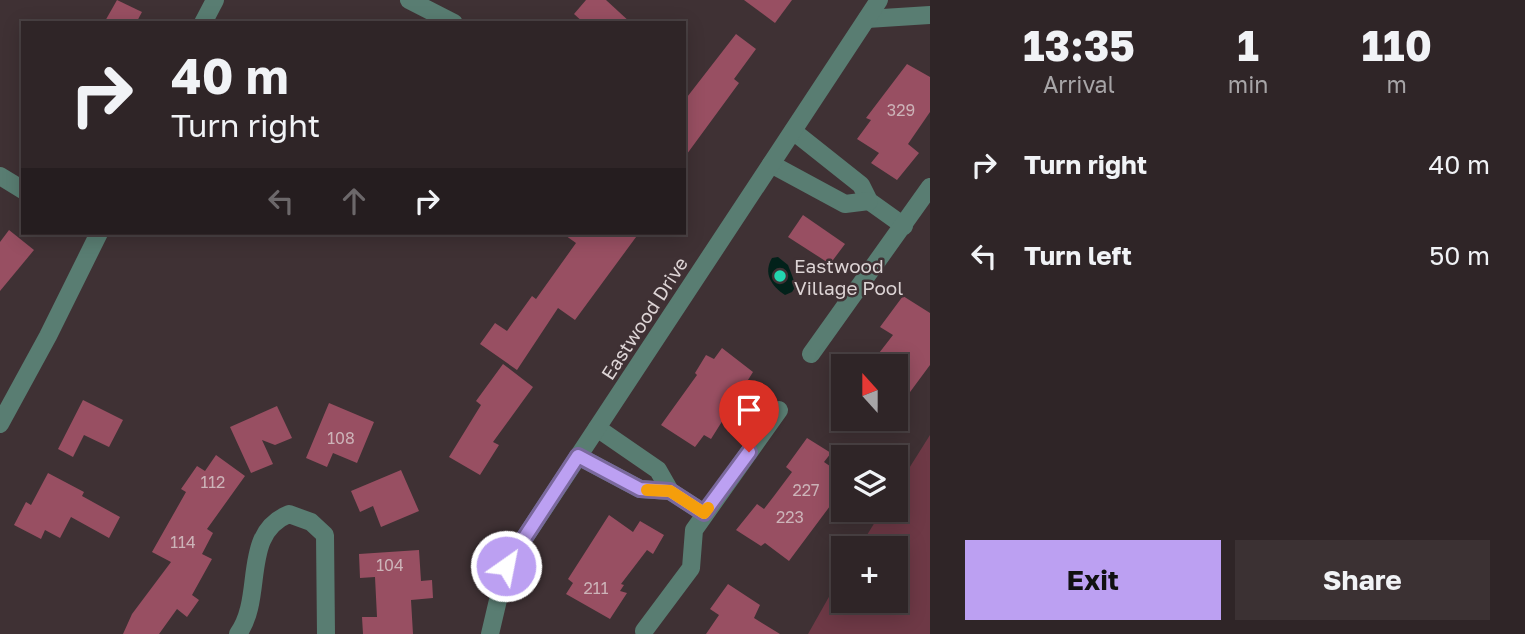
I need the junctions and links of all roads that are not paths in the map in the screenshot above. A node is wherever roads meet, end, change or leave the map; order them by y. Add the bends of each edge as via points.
1 (215, 0) edge
2 (409, 0) edge
3 (879, 0) edge
4 (930, 15) edge
5 (867, 19) junction
6 (204, 21) edge
7 (450, 21) edge
8 (793, 131) junction
9 (771, 164) junction
10 (0, 176) edge
11 (930, 187) edge
12 (21, 189) edge
13 (869, 201) junction
14 (904, 226) junction
15 (96, 235) edge
16 (811, 354) dead end
17 (779, 410) dead end
18 (0, 424) edge
19 (597, 428) junction
20 (578, 456) junction
21 (670, 491) junction
22 (704, 513) junction
23 (644, 631) dead end
24 (238, 634) edge
25 (326, 634) edge
26 (490, 634) edge

1 - 6 street
2 - 7 street
3 - 5 street, Eastwood Drive
4 - 5 street
5 - 8 street, Eastwood Drive
8 - 9 street, Eastwood Drive
8 - 13 street via 860,185
9 - 13 street via 845,204
9 - 19 street, Eastwood Drive
10 - 12 street
11 - 14 street
13 - 14 street
14 - 16 street
15 - 18 street
17 - 22 street
19 - 20 street, Eastwood Drive
19 - 21 street via 658,470
20 - 21 street via 640,489
20 - 26 street, Eastwood Drive via 506,566
21 - 22 street
22 - 23 street via 694,530 691,568
24 - 25 street via 248,621 261,540 272,521 289,514 311,522 325,535

